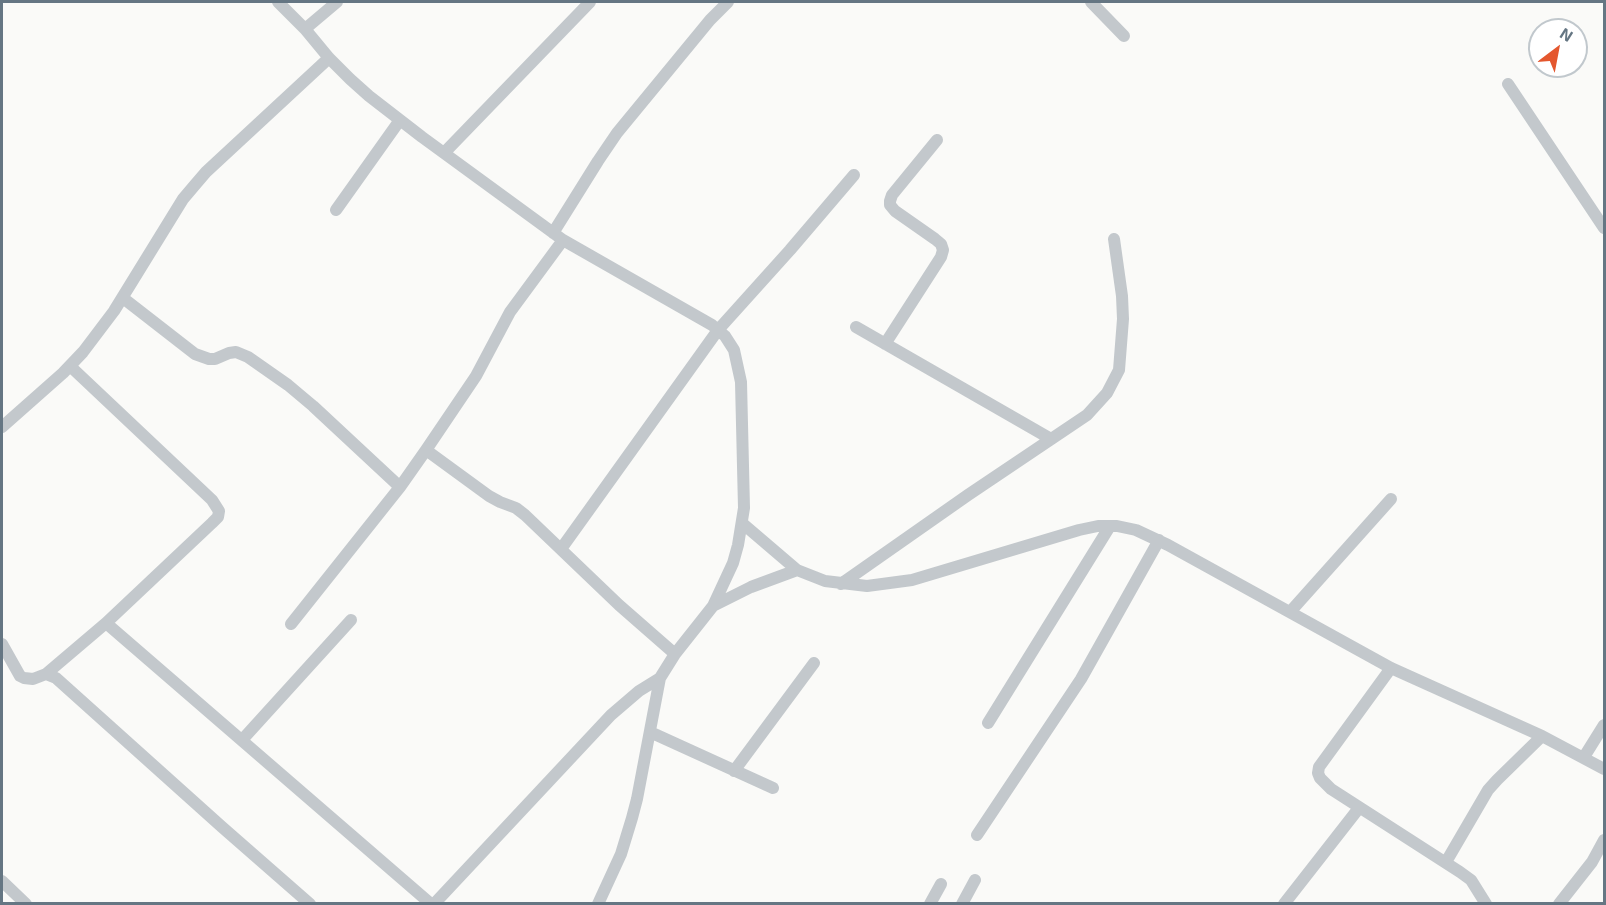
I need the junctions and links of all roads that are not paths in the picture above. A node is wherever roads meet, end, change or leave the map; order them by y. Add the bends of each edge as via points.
1 (278, 2) edge
2 (337, 2) edge
3 (590, 2) edge
4 (728, 2) edge
5 (1091, 2) edge
6 (305, 30) junction
7 (1124, 36) dead end
8 (329, 58) junction
9 (1508, 84) dead end
10 (400, 120) junction
11 (937, 140) dead end
12 (444, 153) junction
13 (854, 175) dead end
14 (336, 210) dead end
15 (1605, 228) edge
16 (558, 236) junction
17 (1114, 239) dead end
18 (123, 298) junction
19 (856, 327) dead end
20 (718, 330) junction
21 (885, 344) junction
22 (70, 366) junction
23 (2, 427) edge
24 (1051, 439) junction
25 (426, 450) junction
26 (400, 487) junction
27 (1391, 499) dead end
28 (742, 523) junction
29 (1110, 526) junction
30 (1160, 540) junction
31 (561, 549) junction
32 (797, 570) junction
33 (841, 584) junction
34 (713, 606) junction
35 (1290, 612) junction
36 (351, 620) dead end
37 (106, 623) junction
38 (291, 624) dead end
39 (2, 644) edge
40 (675, 654) junction
41 (814, 663) dead end
42 (1391, 668) junction
43 (46, 674) junction
44 (660, 678) junction
45 (988, 723) dead end
46 (1605, 725) edge
47 (650, 732) junction
48 (1542, 736) junction
49 (242, 740) junction
50 (1584, 757) junction
51 (1605, 769) edge
52 (734, 771) junction
53 (773, 789) dead end
54 (1359, 808) junction
55 (977, 835) dead end
56 (1605, 840) edge
57 (1446, 862) junction
58 (975, 880) dead end
59 (2, 881) edge
60 (941, 884) dead end
61 (26, 903) edge
62 (310, 903) edge
63 (433, 903) edge
64 (598, 903) edge
65 (930, 903) edge
66 (962, 903) edge
67 (1284, 903) edge
68 (1486, 903) edge
69 (1559, 903) edge

1 - 6 street
2 - 6 street
3 - 12 street
4 - 16 street via 617,133
5 - 7 street
6 - 8 street
8 - 10 street
8 - 18 street via 206,172 183,199
9 - 15 street
10 - 12 street
10 - 14 street
11 - 21 street via 892,195 890,205 941,244 943,250
12 - 16 street
13 - 20 street
16 - 20 street
16 - 25 street via 510,312 476,376
17 - 24 street via 1123,308 1119,370 1107,393 1087,415
18 - 22 street
18 - 26 street via 195,354 215,359 236,352 248,357 313,406
19 - 21 street
20 - 28 street via 734,350 741,382
20 - 31 street
21 - 24 street
22 - 23 street
22 - 37 street via 212,500 219,512
24 - 33 street
25 - 26 street
25 - 31 street via 489,496 516,508
26 - 38 street
27 - 35 street
28 - 32 street
28 - 34 street via 733,563
29 - 30 street via 1136,530
29 - 33 street via 1079,530 912,580 867,586
29 - 45 street
30 - 35 street
30 - 55 street via 1081,679
31 - 40 street
32 - 33 street
32 - 34 street via 751,586
34 - 40 street
35 - 42 street
36 - 49 street
37 - 43 street
37 - 49 street
39 - 43 street via 20,676 33,679
40 - 44 street
41 - 52 street
42 - 48 street
42 - 54 street via 1319,767 1324,783
43 - 62 street via 56,678
44 - 47 street
44 - 63 street via 611,715
46 - 50 street
47 - 52 street
47 - 64 street via 627,836
48 - 50 street
48 - 57 street via 1488,790
49 - 63 street
50 - 51 street
52 - 53 street
54 - 57 street
54 - 67 street
56 - 69 street
57 - 68 street via 1471,880
58 - 66 street
59 - 61 street
60 - 65 street

